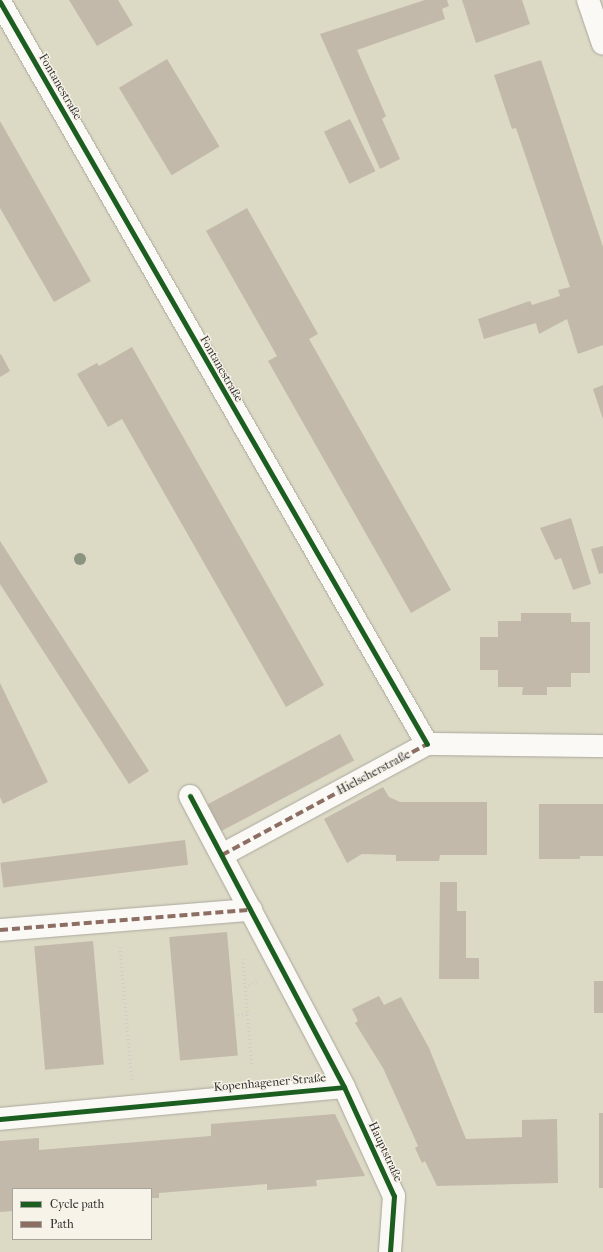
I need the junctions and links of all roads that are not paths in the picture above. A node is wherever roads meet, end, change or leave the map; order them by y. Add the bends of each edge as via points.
1 (588, 0) edge
2 (0, 2) edge
3 (603, 44) edge
4 (427, 744) junction
5 (603, 746) edge
6 (190, 796) dead end
7 (222, 855) junction
8 (251, 910) junction
9 (0, 930) edge
10 (344, 1087) junction
11 (0, 1119) edge
12 (390, 1252) edge

1 - 3 street
2 - 4 street, Fontanestraße
4 - 5 street, Hielscherstraße
4 - 7 street, Hielscherstraße
6 - 7 street
7 - 8 street
8 - 9 street
8 - 10 street, Kopenhagener Straße
10 - 11 street, Kopenhagener Straße
10 - 12 street, Hauptstraße via 394,1196

